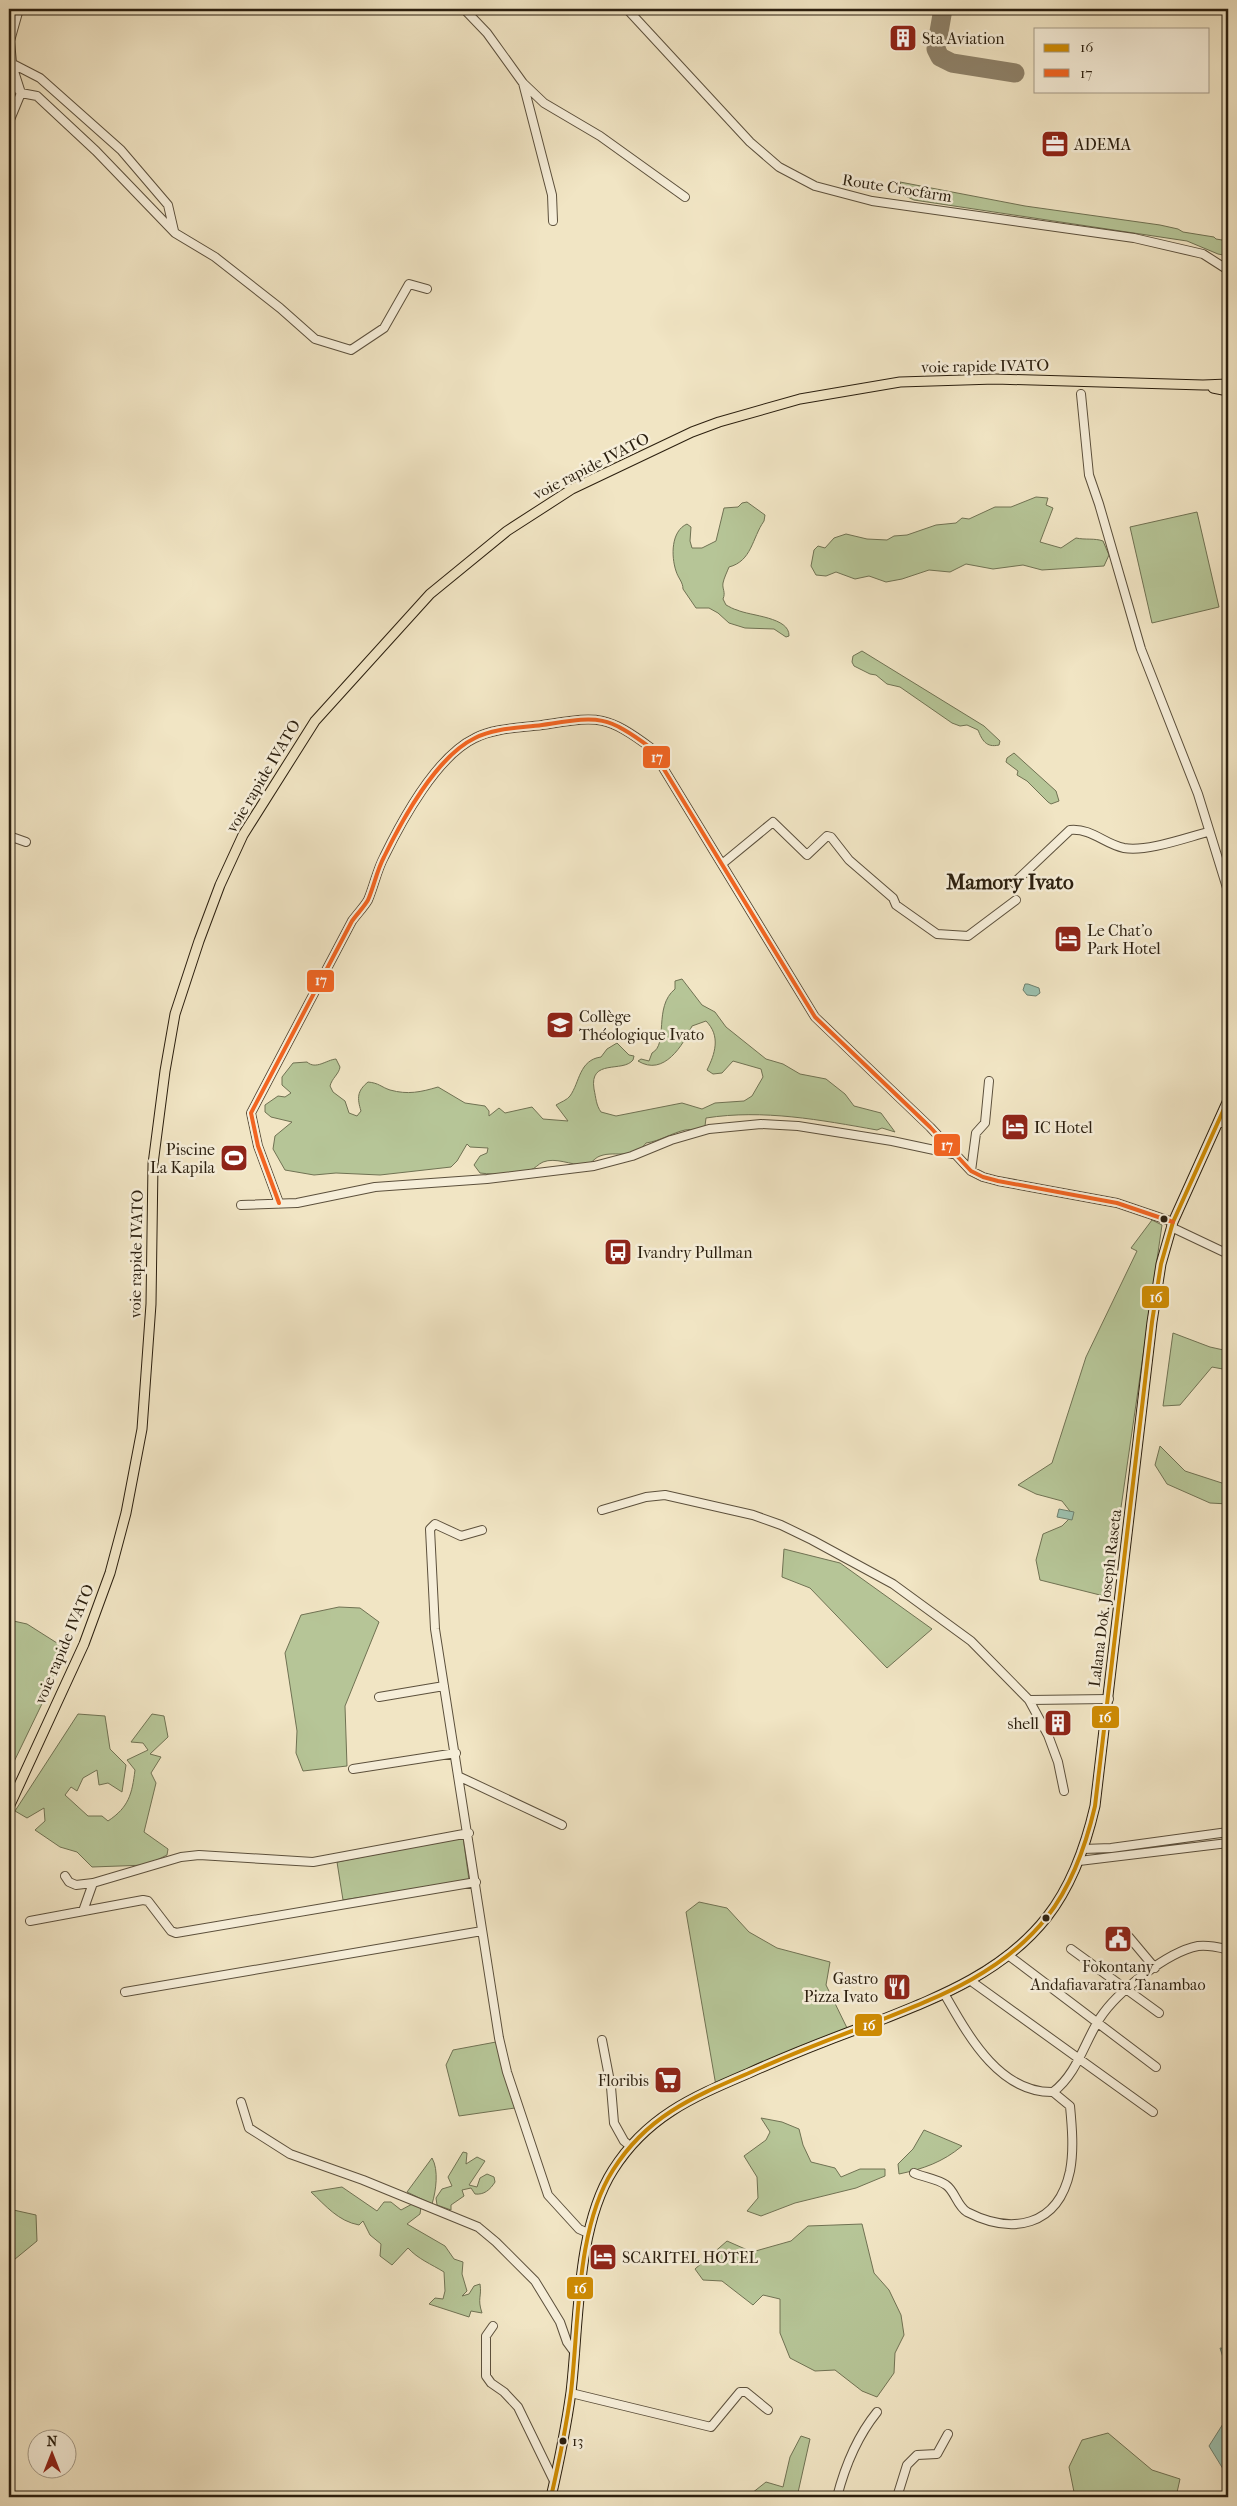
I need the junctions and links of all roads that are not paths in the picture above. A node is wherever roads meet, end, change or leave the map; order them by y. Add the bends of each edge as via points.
1 (19, 9) edge
2 (464, 9) edge
3 (627, 9) edge
4 (10, 61) edge
5 (9, 78) edge
6 (523, 83) junction
7 (21, 93) junction
8 (9, 122) edge
9 (685, 197) dead end
10 (553, 221) dead end
11 (175, 233) junction
12 (1228, 270) edge
13 (427, 289) dead end
14 (1228, 384) edge
15 (1202, 385) junction
16 (1228, 392) edge
17 (1081, 394) dead end
18 (1208, 832) junction
19 (9, 836) edge
20 (26, 842) dead end
21 (722, 864) junction
22 (1014, 883) dead end
23 (1228, 891) edge
24 (1016, 900) dead end
25 (989, 1081) dead end
26 (1228, 1100) edge
27 (1218, 1123) junction
28 (1228, 1123) edge
29 (953, 1154) junction
30 (971, 1171) junction
31 (279, 1203) junction
32 (241, 1205) dead end
33 (1172, 1225) junction
34 (1228, 1254) edge
35 (602, 1510) dead end
36 (482, 1530) dead end
37 (444, 1686) junction
38 (379, 1697) dead end
39 (1109, 1699) junction
40 (1029, 1700) junction
41 (456, 1753) junction
42 (352, 1769) dead end
43 (460, 1778) junction
44 (1064, 1791) dead end
45 (9, 1807) edge
46 (562, 1825) dead end
47 (1228, 1832) edge
48 (469, 1833) junction
49 (1228, 1842) edge
50 (1083, 1849) junction
51 (1078, 1861) junction
52 (65, 1876) dead end
53 (476, 1882) junction
54 (93, 1883) junction
55 (83, 1911) junction
56 (30, 1921) dead end
57 (482, 1931) junction
58 (1129, 1937) dead end
59 (1228, 1939) edge
60 (1071, 1949) dead end
61 (1227, 1950) edge
62 (1008, 1955) junction
63 (1155, 1968) junction
64 (971, 1981) junction
65 (1127, 1990) junction
66 (125, 1992) dead end
67 (945, 1995) junction
68 (1159, 2013) dead end
69 (1098, 2021) junction
70 (602, 2040) dead end
71 (1078, 2059) junction
72 (1156, 2066) dead end
73 (1053, 2092) junction
74 (241, 2102) dead end
75 (1153, 2112) dead end
76 (630, 2146) junction
77 (914, 2173) dead end
78 (588, 2233) junction
79 (493, 2326) dead end
80 (575, 2353) junction
81 (570, 2393) junction
82 (768, 2410) dead end
83 (877, 2412) dead end
84 (948, 2434) dead end
85 (554, 2481) junction
86 (551, 2497) edge
87 (836, 2497) edge
88 (897, 2497) edge

1 - 4 street via 10,41
2 - 6 street via 487,33
3 - 12 street, Route Crocfarm via 750,142 779,167 815,186 872,201 1175,246 1204,254
4 - 7 street
4 - 11 street via 40,78 121,150 168,204
5 - 7 street
6 - 9 street via 544,103 600,136
6 - 10 street via 552,195
7 - 8 street
7 - 11 street via 37,96 96,151
11 - 13 street via 215,258 315,339 350,350 384,328 409,284
14 - 15 main road
15 - 16 main road
15 - 45 main road, voie rapide IVATO via 995,379 900,382 800,399 692,432 572,489 507,531 430,594 315,721 240,844 220,885 175,1014 153,1164 151,1304 142,1429 126,1513 110,1573 84,1644
17 - 18 street via 1089,475 1141,649 1195,785
18 - 22 street via 1137,848 1118,846 1088,831 1070,830
18 - 23 street
19 - 20 street
21 - 24 street via 773,822 807,855 827,836 831,837 849,860 893,898 896,905 937,934 968,936
21 - 29 street via 815,1017 930,1127
21 - 31 street via 651,748 612,722 581,719 498,730 454,749 400,827 383,858 367,902 352,921 251,1113 258,1146
25 - 30 street via 985,1123 976,1133
26 - 27 main road, Lalana Dok. Joseph Raseta
27 - 28 street
27 - 33 main road, Lalana Dok. Joseph Raseta
29 - 30 street
29 - 31 street via 798,1126 761,1124 709,1129 594,1166 375,1188 297,1203
30 - 33 street via 983,1178 1117,1203
31 - 32 street
33 - 34 street
33 - 39 main road, Lalana Dok. Joseph Raseta via 1161,1264 1152,1322
35 - 40 street via 665,1495 781,1525 893,1584 928,1608 988,1656
36 - 37 street via 461,1536 435,1524 430,1529 435,1629
37 - 38 street
37 - 41 street
39 - 40 street
39 - 50 main road, Lalana Dok. Joseph Raseta via 1095,1806
40 - 44 street via 1048,1735
41 - 42 street
41 - 43 street
43 - 46 street
43 - 48 street
47 - 50 street
48 - 53 street
48 - 54 street via 313,1862 182,1856
49 - 51 street
50 - 51 main road, Lalana Dok. Joseph Raseta
51 - 62 main road, Lalana Dok. Joseph Raseta via 1065,1890 1046,1918
52 - 54 street via 76,1885
53 - 55 street via 176,1933 148,1901
53 - 57 street
54 - 55 street
55 - 56 street
57 - 66 street
57 - 78 street via 499,2038 548,2195 579,2229
58 - 63 street
59 - 61 street
60 - 65 street
61 - 63 street via 1198,1946
62 - 64 main road, Lalana Dok. Joseph Raseta
62 - 69 street
63 - 65 street
64 - 67 main road, Lalana Dok. Joseph Raseta
64 - 71 street
65 - 68 street
65 - 69 street
67 - 73 street via 965,2030 1005,2075 1030,2089
67 - 76 main road, Lalana Dok. Joseph Raseta via 716,2086 676,2106
69 - 71 street
69 - 72 street
70 - 76 street via 614,2123
71 - 73 street via 1069,2076
71 - 75 street
73 - 77 street via 1070,2106 1070,2171 1057,2202 1040,2218 1019,2226 989,2222 964,2210 946,2185
74 - 80 street via 249,2128 290,2154 478,2227 535,2281
76 - 78 main road, Lalana Dok. Joseph Raseta via 598,2195
78 - 80 main road, Lalana Dok. Joseph Raseta
79 - 85 street via 486,2336 486,2376 518,2407
80 - 81 main road, Lalana Dok. Joseph Raseta
81 - 82 street via 711,2427 740,2392 746,2392
81 - 85 main road, Lalana Dok. Joseph Raseta
83 - 87 street via 845,2464
84 - 88 street via 937,2454 916,2454 907,2465
85 - 86 main road, Lalana Dok. Joseph Raseta

